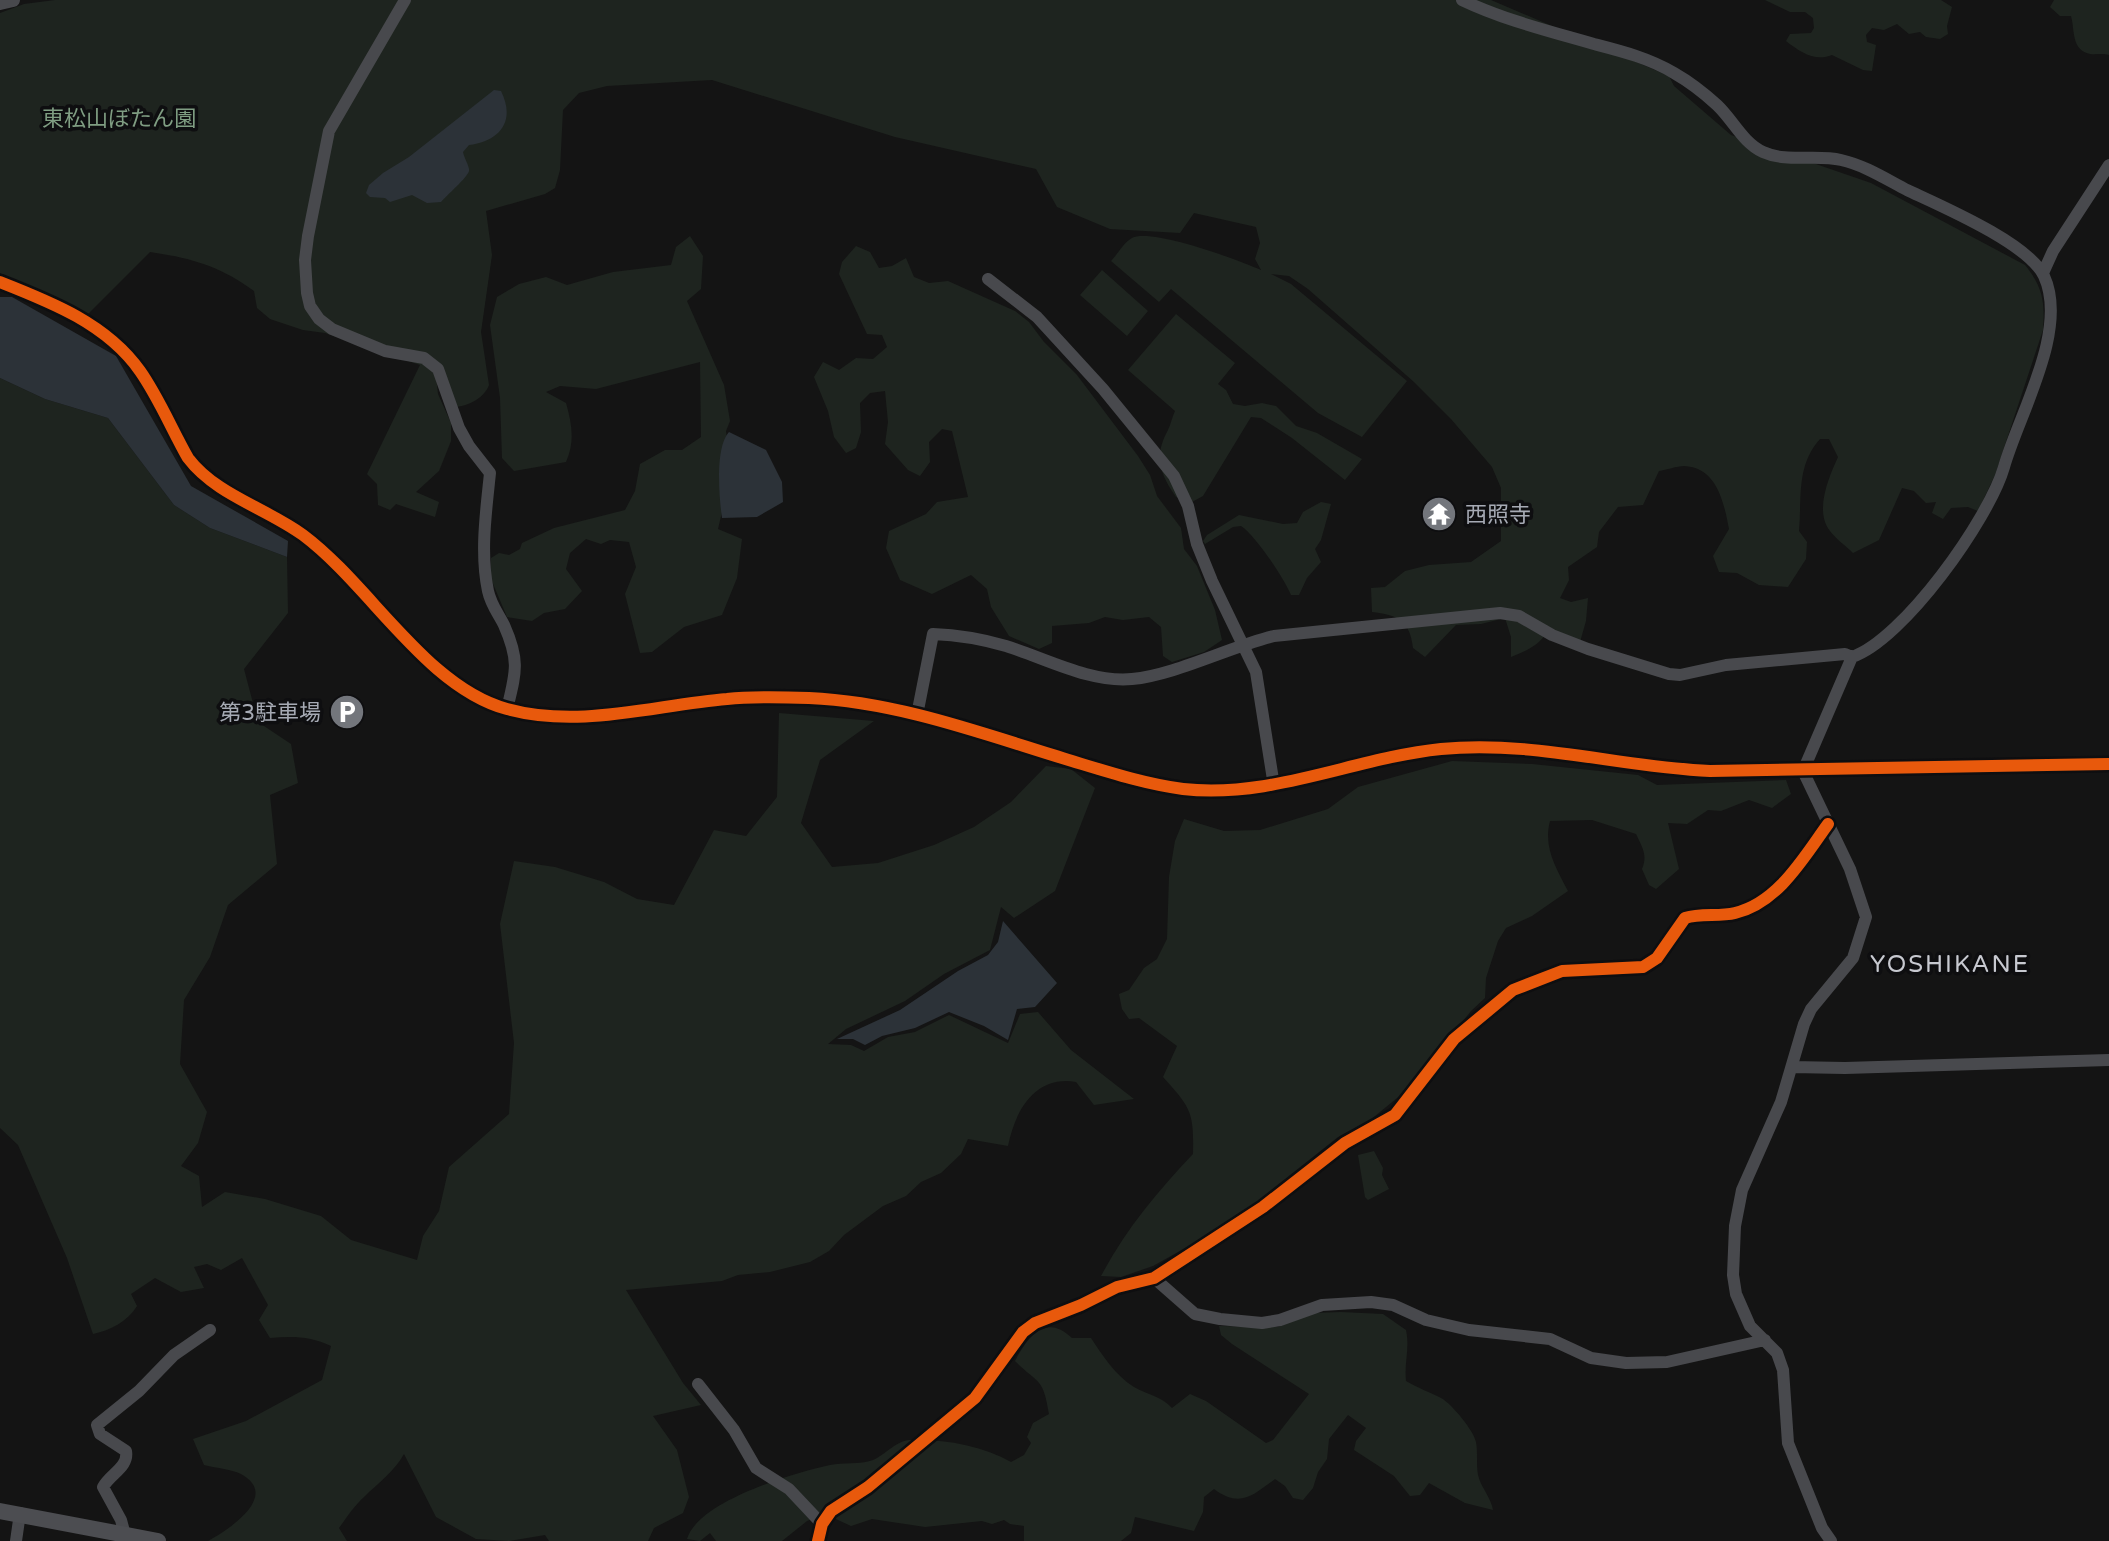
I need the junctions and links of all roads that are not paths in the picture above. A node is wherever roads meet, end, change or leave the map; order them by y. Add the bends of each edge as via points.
1 (13, 0) edge
2 (405, 0) edge
3 (1462, 0) edge
4 (0, 3) edge
5 (2109, 165) edge
6 (2043, 273) junction
7 (988, 279) dead end
8 (0, 282) edge
9 (1243, 643) junction
10 (1852, 657) junction
11 (507, 709) junction
12 (917, 715) junction
13 (2109, 764) edge
14 (1803, 771) junction
15 (1274, 786) junction
16 (1828, 824) junction
17 (2109, 1060) edge
18 (1792, 1067) junction
19 (1154, 1278) junction
20 (210, 1330) dead end
21 (1765, 1340) junction
22 (698, 1384) dead end
23 (0, 1511) edge
24 (20, 1513) junction
25 (822, 1524) junction
26 (125, 1535) junction
27 (16, 1541) edge
28 (158, 1541) edge
29 (818, 1541) edge
30 (1831, 1541) edge

1 - 4 street
2 - 11 street via 329,131 308,236 307,293 319,319 332,329 385,351 424,358 438,369 459,428 490,473 484,533 488,591 517,667
3 - 6 street via 1675,73 1718,106 1764,153 1854,164 1983,227
5 - 6 street
6 - 10 street via 2050,293 2044,355 1991,500 1908,614 1881,641
7 - 9 street via 1037,317 1167,465 1188,506 1212,581
8 - 11 street via 47,301 116,343 141,373 197,471 305,537 437,668
9 - 10 street via 1500,613 1669,674
9 - 12 street via 1166,671 1117,679 970,636 933,634
9 - 15 street via 1259,684
10 - 14 street
11 - 12 street via 601,716 778,697 848,702
12 - 15 street via 1158,784 1230,790
13 - 14 street
14 - 15 street via 1665,769 1498,747 1400,755
14 - 16 street
16 - 18 street via 1866,917 1853,958 1811,1009
16 - 19 street via 1791,875 1763,900 1733,913 1685,918 1657,958 1643,967 1562,971 1513,990 1454,1039 1395,1115 1363,1131 1263,1207
17 - 18 street
18 - 21 street via 1742,1190 1735,1226 1736,1294 1750,1326
19 - 21 street via 1195,1314 1220,1319 1262,1323 1322,1305 1371,1302 1469,1330 1550,1339 1591,1358 1626,1363 1667,1362
19 - 25 street via 1117,1287 1035,1323 975,1398 831,1511
20 - 26 street via 174,1355 97,1425 128,1458 103,1487
21 - 30 street via 1783,1370 1788,1443 1796,1469
22 - 25 street via 756,1468 789,1489
23 - 24 main road
24 - 26 main road
24 - 27 street
25 - 29 street
26 - 28 main road

